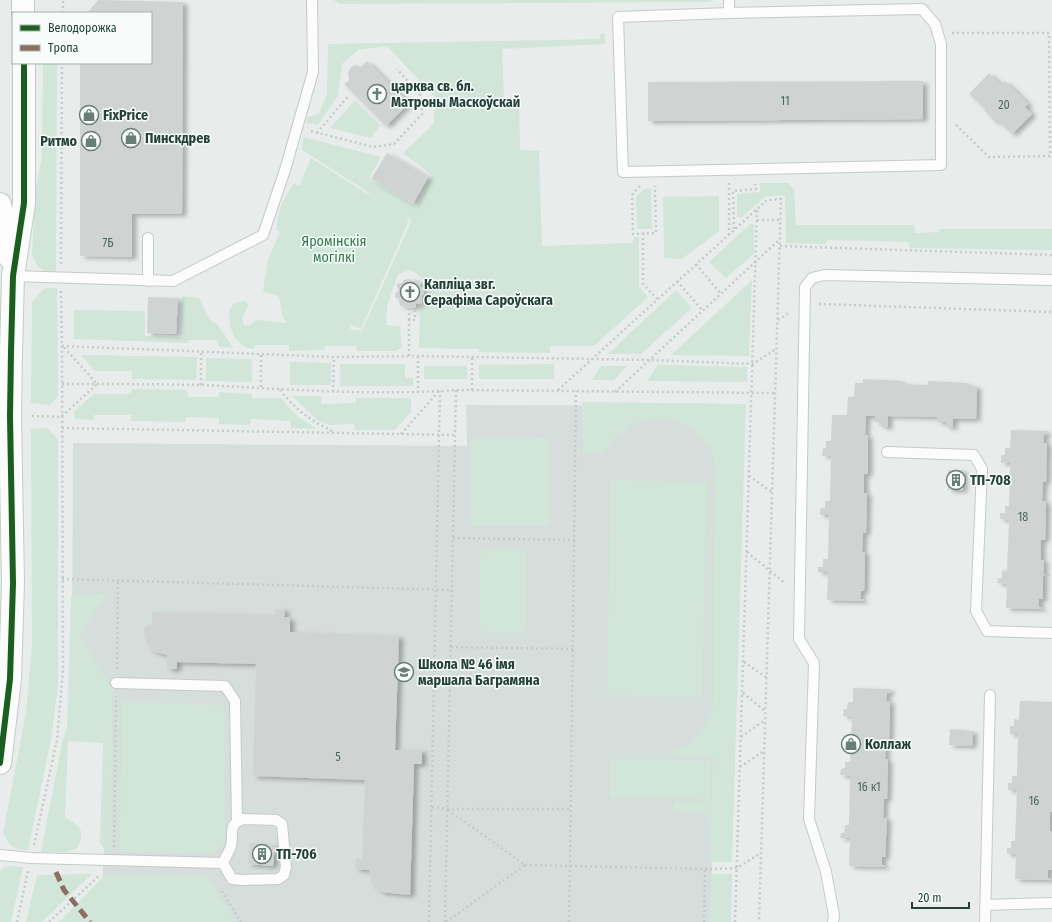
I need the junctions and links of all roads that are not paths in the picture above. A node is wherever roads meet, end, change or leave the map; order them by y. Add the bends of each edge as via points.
1 (23, 0) edge
2 (312, 0) edge
3 (729, 0) edge
4 (23, 12) edge
5 (729, 13) junction
6 (24, 64) edge
7 (0, 204) edge
8 (148, 238) dead end
9 (13, 276) junction
10 (148, 280) junction
11 (1052, 280) edge
12 (887, 452) dead end
13 (1052, 633) edge
14 (116, 683) road end
15 (990, 695) dead end
16 (0, 763) edge
17 (237, 822) junction
18 (0, 854) edge
19 (223, 863) junction
20 (1052, 903) edge
21 (985, 905) junction
22 (834, 922) edge
23 (985, 922) edge

1 - 4 street
2 - 10 lane via 313,72 263,235 173,281
3 - 5 lane
5 - 5 lane via 922,9 935,24 941,44 941,165 623,172 618,17
6 - 9 street via 24,203
7 - 9 street
8 - 10 lane
9 - 10 lane
9 - 16 street via 10,416 12,605 10,679
11 - 22 lane via 824,275 812,278 805,287 799,638 814,663 809,819 826,872
12 - 13 lane via 974,455 982,469 976,611 986,631
14 - 17 lane via 225,686 235,701
15 - 21 lane
17 - 19 lane via 232,829 231,845
17 - 19 lane via 243,819 276,820 282,824 286,867 284,874 278,879 232,879
18 - 19 lane via 32,858
20 - 21 lane
21 - 23 lane

